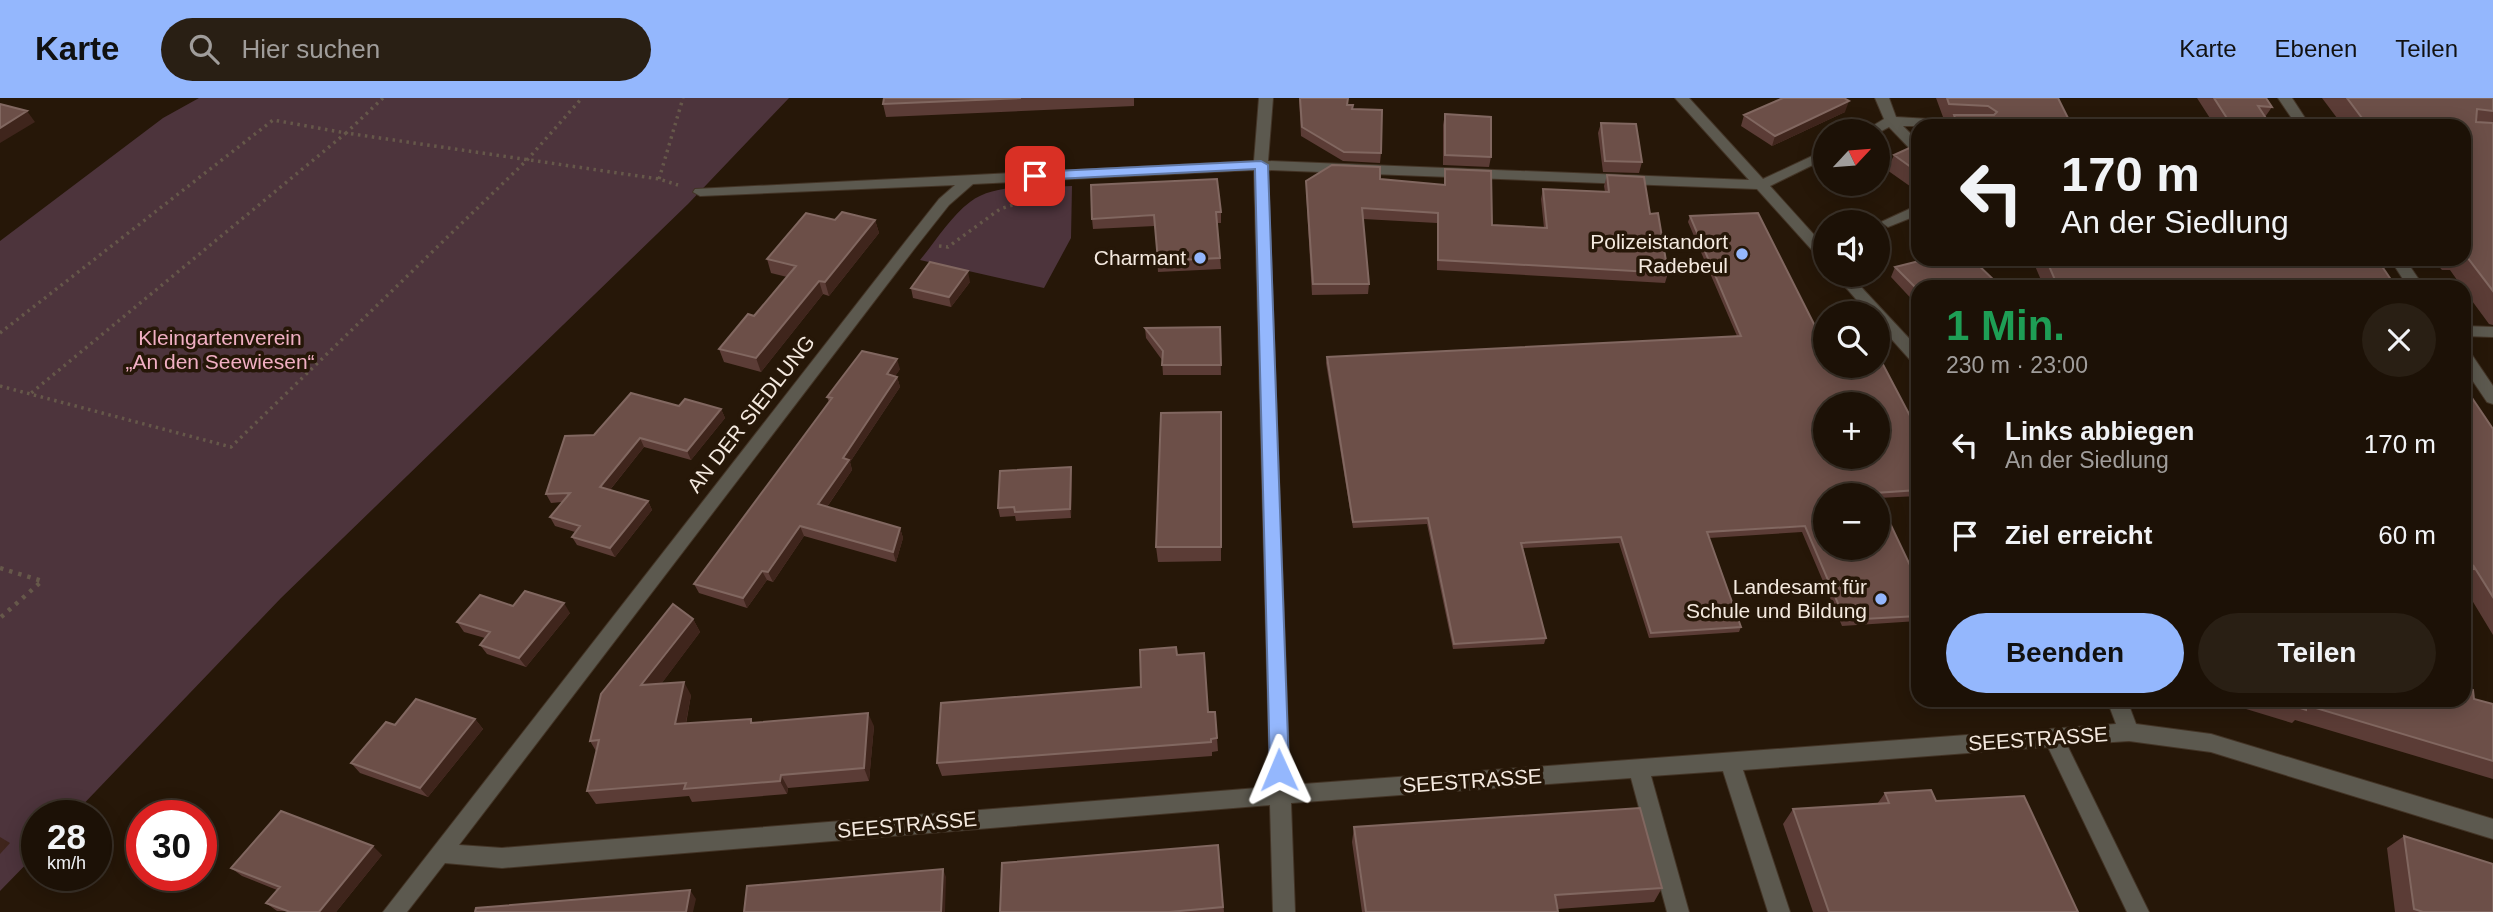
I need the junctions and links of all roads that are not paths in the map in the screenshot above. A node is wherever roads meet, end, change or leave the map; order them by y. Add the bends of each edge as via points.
1 (1266, 98) edge
2 (1682, 98) edge
3 (1882, 98) edge
4 (2285, 98) edge
5 (2300, 119) edge
6 (1891, 121) junction
7 (1911, 122) edge
8 (1911, 142) edge
9 (1813, 160) edge
10 (1261, 165) junction
11 (969, 180) junction
12 (1761, 185) junction
13 (700, 192) road end
14 (1911, 213) edge
15 (1890, 221) edge
16 (1813, 243) edge
17 (1853, 287) edge
18 (1865, 301) edge
19 (1890, 328) edge
20 (2471, 331) edge
21 (2493, 332) edge
22 (1911, 350) edge
23 (2471, 366) edge
24 (2493, 398) edge
25 (2120, 707) edge
26 (2129, 732) junction
27 (2053, 737) junction
28 (1730, 761) junction
29 (1639, 768) junction
30 (1280, 795) junction
31 (2493, 829) edge
32 (440, 853) junction
33 (394, 912) edge
34 (1284, 912) edge
35 (1678, 912) edge
36 (1779, 912) edge
37 (2138, 912) edge

1 - 10 street
2 - 12 street
3 - 6 street
4 - 5 street
6 - 7 street
6 - 8 street
9 - 12 street
10 - 11 street
10 - 12 street
10 - 30 street
11 - 13 street
11 - 32 street, AN DER SIEDLUNG via 944,202 910,245
12 - 16 street
14 - 15 street
17 - 18 street
19 - 22 street
20 - 21 street
23 - 24 street
25 - 26 street
26 - 27 street, SEESTRASSE
26 - 31 street, SEESTRASSE via 2211,743
27 - 28 street, SEESTRASSE
27 - 37 street
28 - 29 street, SEESTRASSE
28 - 36 street
29 - 30 street, SEESTRASSE
29 - 35 street
30 - 32 street, SEESTRASSE via 502,858
30 - 34 street
32 - 33 street, AN DER SIEDLUNG

